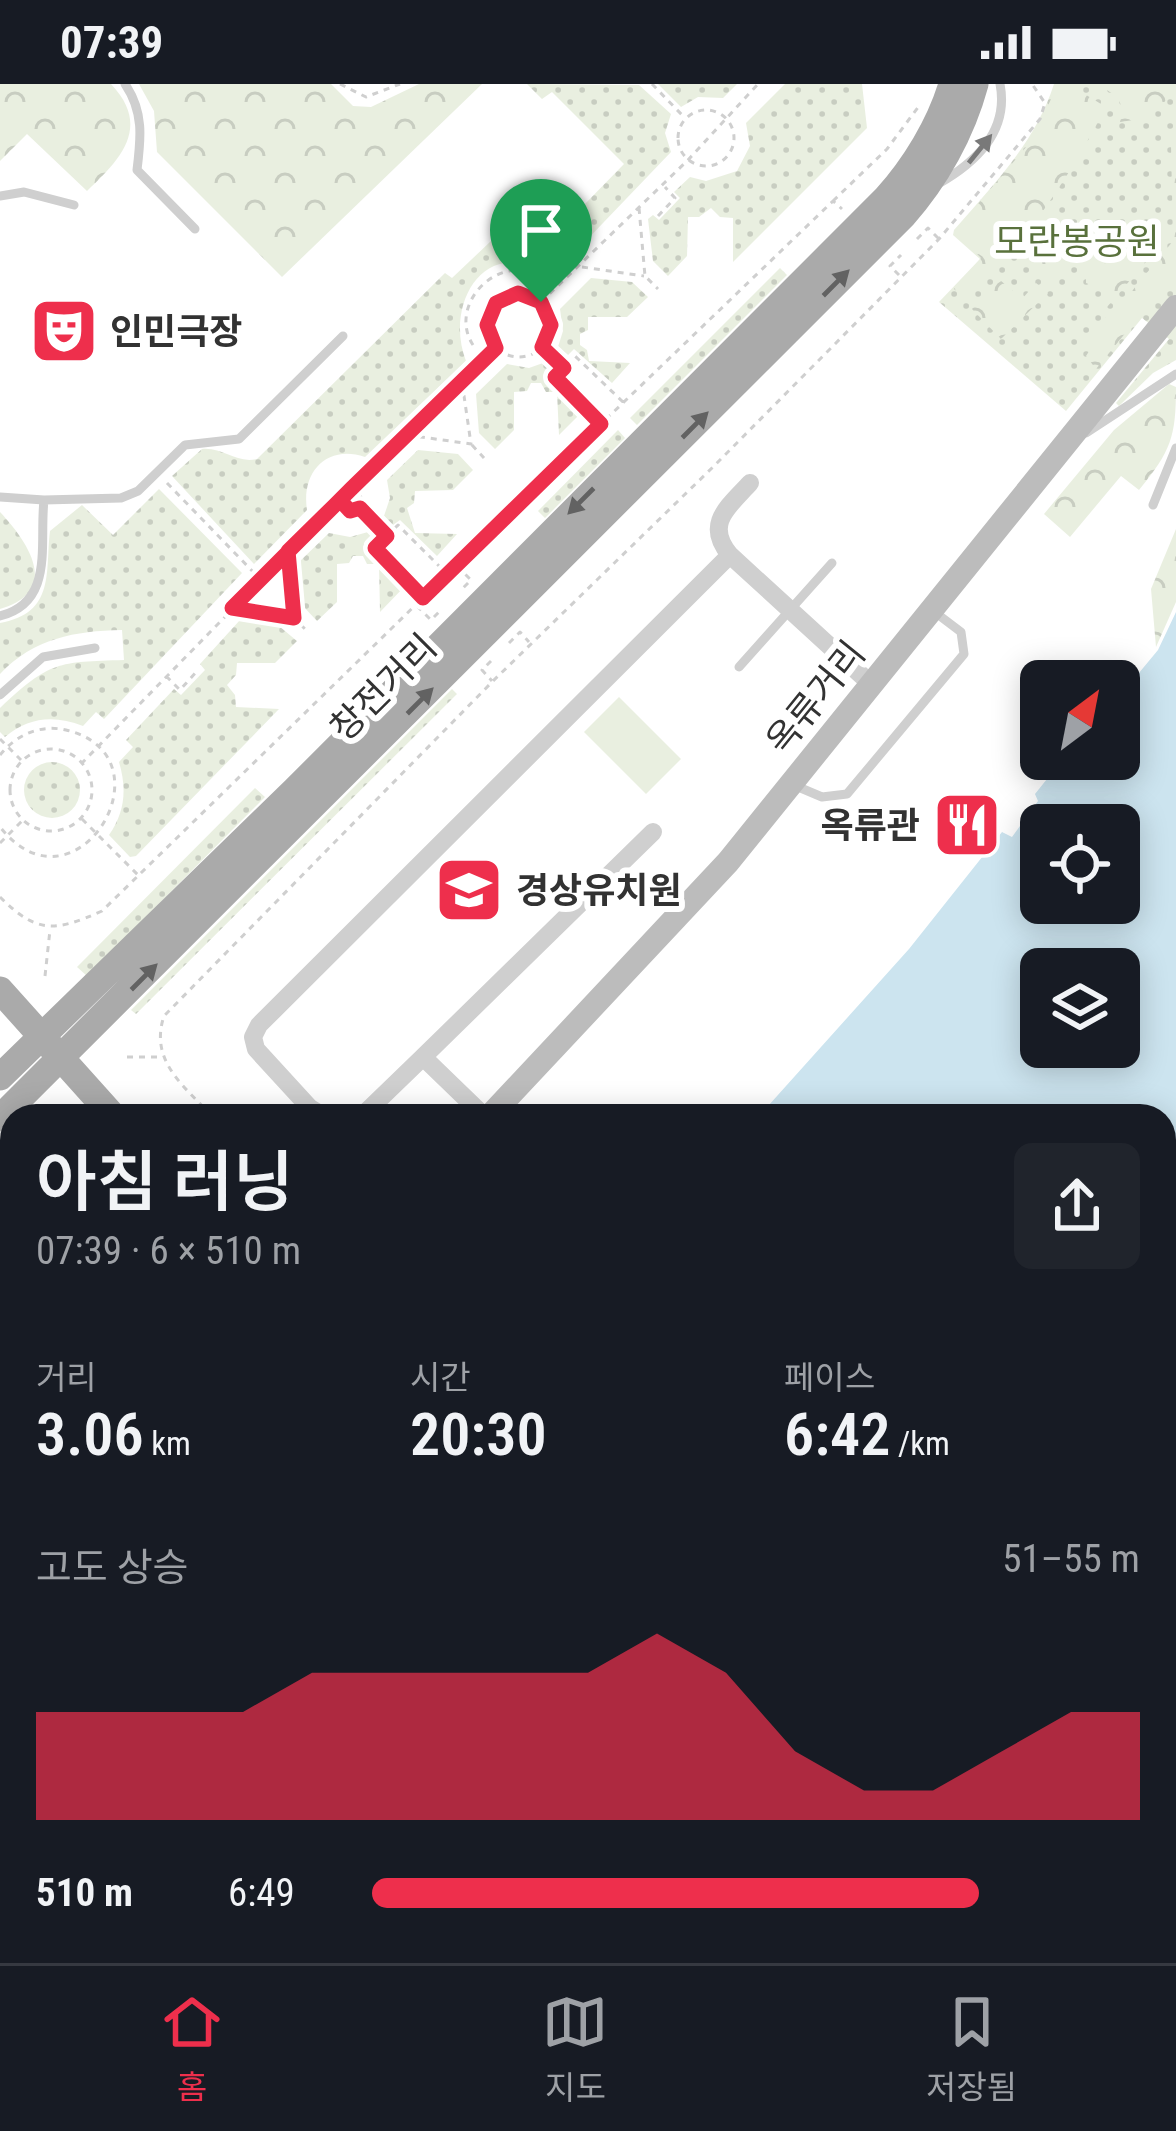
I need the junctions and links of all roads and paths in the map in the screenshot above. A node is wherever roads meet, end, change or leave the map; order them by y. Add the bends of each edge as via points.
1 (125, 84) edge
2 (340, 84) edge
3 (400, 84) edge
4 (652, 84) edge
5 (758, 84) edge
6 (952, 84) edge
7 (975, 84) edge
8 (1000, 84) edge
9 (1032, 84) edge
10 (1045, 84) edge
11 (1040, 91) junction
12 (921, 103) dead end
13 (686, 118) junction
14 (727, 118) junction
15 (688, 160) junction
16 (867, 168) junction
17 (902, 182) junction
18 (662, 184) junction
19 (0, 196) edge
20 (832, 201) junction
21 (74, 205) dead end
22 (639, 207) junction
23 (844, 211) dead end
24 (658, 216) dead end
25 (195, 229) dead end
26 (917, 239) dead end
27 (939, 239) junction
28 (901, 255) dead end
29 (579, 267) junction
30 (645, 276) junction
31 (566, 278) junction
32 (901, 278) junction
33 (658, 289) dead end
34 (541, 302) junction
35 (1176, 307) edge
36 (344, 335) dead end
37 (473, 345) dead end
38 (542, 347) junction
39 (496, 348) junction
40 (564, 368) junction
41 (1176, 374) edge
42 (461, 380) junction
43 (622, 402) junction
44 (601, 424) junction
45 (407, 435) junction
46 (471, 444) junction
47 (1064, 446) junction
48 (1176, 448) edge
49 (484, 458) dead end
50 (157, 473) junction
51 (750, 483) dead end
52 (352, 488) junction
53 (0, 497) edge
54 (44, 500) junction
55 (340, 500) junction
56 (1153, 505) dead end
57 (360, 508) junction
58 (387, 536) junction
59 (288, 551) junction
60 (730, 555) junction
61 (832, 563) dead end
62 (456, 565) junction
63 (447, 574) junction
64 (260, 579) junction
65 (461, 590) dead end
66 (423, 598) junction
67 (416, 606) junction
68 (232, 608) junction
69 (441, 610) dead end
70 (790, 610) junction
71 (932, 610) junction
72 (0, 616) edge
73 (294, 618) junction
74 (308, 632) dead end
75 (509, 643) dead end
76 (531, 644) junction
77 (95, 648) dead end
78 (491, 661) dead end
79 (739, 667) dead end
80 (197, 671) dead end
81 (166, 676) junction
82 (493, 681) junction
83 (871, 684) junction
84 (0, 695) edge
85 (0, 739) edge
86 (8, 746) junction
87 (97, 748) junction
88 (0, 755) edge
89 (22, 761) junction
90 (81, 764) junction
91 (791, 784) junction
92 (81, 818) junction
93 (23, 820) junction
94 (0, 827) edge
95 (653, 832) dead end
96 (98, 835) junction
97 (8, 836) junction
98 (0, 844) edge
99 (139, 877) junction
100 (0, 897) edge
101 (51, 927) junction
102 (45, 976) dead end
103 (0, 990) edge
104 (40, 1036) junction
105 (127, 1057) dead end
106 (161, 1057) junction
107 (423, 1057) junction
108 (61, 1059) junction
109 (0, 1077) edge
110 (14, 1104) edge
111 (102, 1104) edge
112 (201, 1104) edge
113 (306, 1104) edge
114 (374, 1104) edge
115 (474, 1104) edge
116 (499, 1104) edge

1 - 25 lane via 142,133 136,170
2 - 3 path via 366,97
4 - 13 path
5 - 14 path
6 - 17 main road
7 - 17 main road, 창전거리 via 947,153
17 -> 8 lane via 957,174 985,149 1004,110
9 - 11 path
10 - 11 path
11 - 27 path via 1040,119
12 - 16 path
13 - 14 path via 707,110
13 - 15 path via 678,140
14 - 15 path
14 - 15 path via 735,140 727,159 707,167
15 - 18 path
16 - 17 path
16 - 20 path
17 -> 104 main road, 창전거리
108 -> 17 main road, 창전거리
18 - 22 path
18 - 24 path via 675,198
19 - 21 lane
20 - 23 path
20 - 43 path
22 - 29 path
22 - 30 path
26 - 27 path via 928,228
27 - 32 path
28 - 32 path via 890,266
29 - 30 path
29 - 31 path
30 - 33 path
31 - 34 path
31 - 37 path via 494,275 466,313
32 - 76 path
34 - 38 path via 551,325
34 - 39 path via 518,293 496,303 487,325
35 - 47 street, 옥류거리
36 - 50 lane via 238,439 185,445
38 - 39 path via 519,357
38 - 40 path
39 - 42 path
40 - 43 path via 575,356
40 - 44 path via 555,377
41 - 47 lane
42 - 45 path
42 - 46 path
43 - 44 path
44 - 62 path
45 - 46 path
45 - 52 path
46 - 49 path
47 - 71 street, 옥류거리
48 - 56 lane
50 - 54 lane via 121,498
50 - 64 path
51 - 60 street via 717,528
52 - 55 path
52 - 57 path
53 - 54 lane
54 - 72 lane via 38,587 19,610
55 - 57 path via 350,511
55 - 59 path
57 - 58 path
58 - 63 path via 398,524
58 - 66 path via 375,548
59 - 64 path
59 - 73 path
60 - 70 street
60 - 113 street via 259,1025 256,1049
61 - 70 lane
62 - 63 path
62 - 65 path via 471,580
63 - 66 path
64 - 68 path
66 - 67 path
67 - 69 path via 431,620
67 - 99 path
68 - 73 path
68 - 81 path
70 - 79 lane
70 - 83 street
71 - 83 street, 옥류거리
71 - 91 lane via 961,632 964,654 847,794 822,797
73 - 74 path
75 - 76 path via 520,632
76 - 82 path
77 - 84 lane via 44,657
78 - 82 path via 482,670
80 - 81 path via 180,690
81 - 87 path
82 - 106 path via 164,1016
83 - 91 street, 옥류거리
85 - 86 path
86 - 87 path via 50,729 76,733
86 - 88 path
86 - 89 path
87 - 90 path
87 - 96 path via 115,792
89 - 90 path via 55,750
89 - 93 path via 10,794
90 - 92 path via 91,791
91 - 116 street, 옥류거리 via 673,923
92 - 93 path via 53,831
92 - 96 path
93 - 97 path
94 - 97 path
95 - 107 street
96 - 97 path via 53,854
96 - 99 path
97 - 98 path
99 - 101 path via 102,911
100 - 101 path via 23,920
101 - 102 path
103 - 104 main road
104 - 108 main road
104 - 109 main road, 창전거리
105 - 106 path
106 - 112 path
107 - 114 street
107 - 115 street
108 - 110 main road, 창전거리
108 - 111 main road

